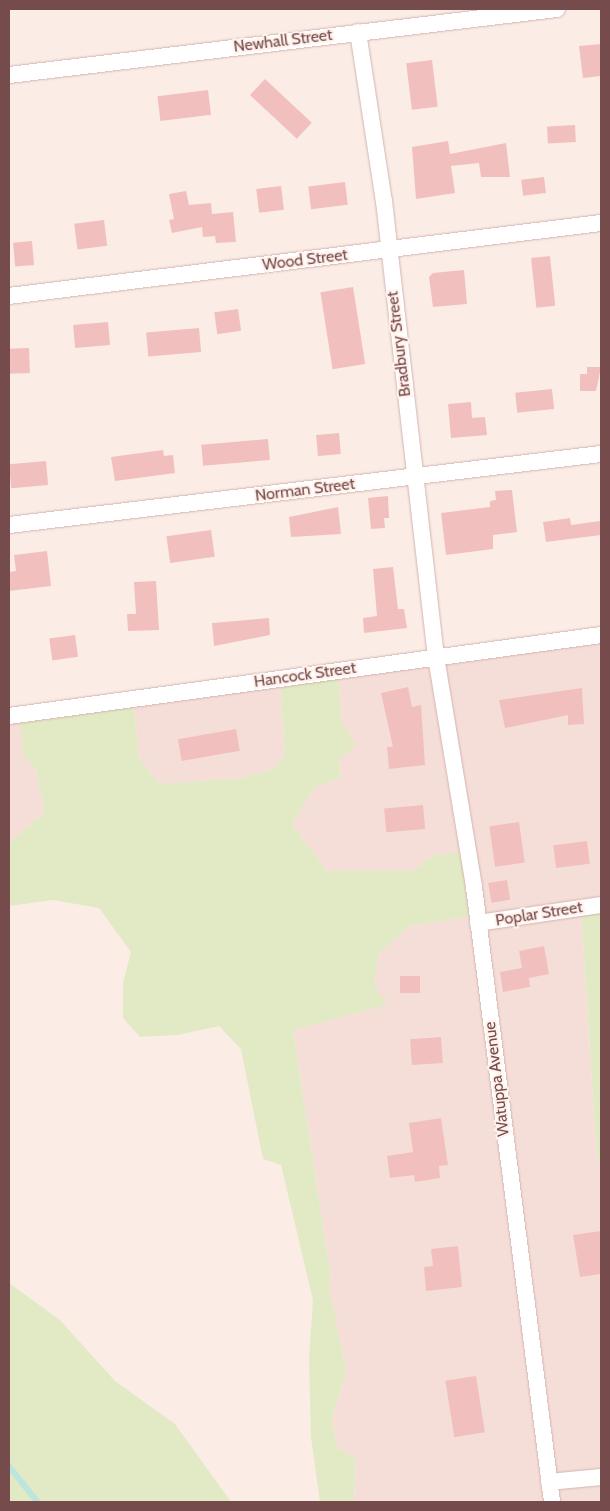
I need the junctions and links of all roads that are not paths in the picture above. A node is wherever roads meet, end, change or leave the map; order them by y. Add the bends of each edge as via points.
1 (557, 9) edge
2 (358, 32) junction
3 (9, 75) edge
4 (601, 223) edge
5 (388, 249) junction
6 (9, 296) edge
7 (601, 454) edge
8 (415, 476) junction
9 (9, 525) edge
10 (601, 635) edge
11 (436, 657) junction
12 (9, 716) edge
13 (601, 905) edge
14 (478, 923) junction
15 (601, 1477) edge
16 (549, 1482) junction
17 (552, 1502) edge

1 - 2 street, Newhall Street
2 - 3 street, Newhall Street
2 - 5 street, Bradbury Street
4 - 5 street, Wood Street
5 - 6 street, Wood Street
5 - 8 street, Bradbury Street
7 - 8 street, Norman Street
8 - 9 street, Norman Street
8 - 11 street, Bradbury Street
10 - 11 street, Hancock Street
11 - 12 street, Hancock Street
11 - 14 street, Watuppa Avenue
13 - 14 street, Poplar Street
14 - 16 street, Watuppa Avenue
15 - 16 street
16 - 17 street, Watuppa Avenue

